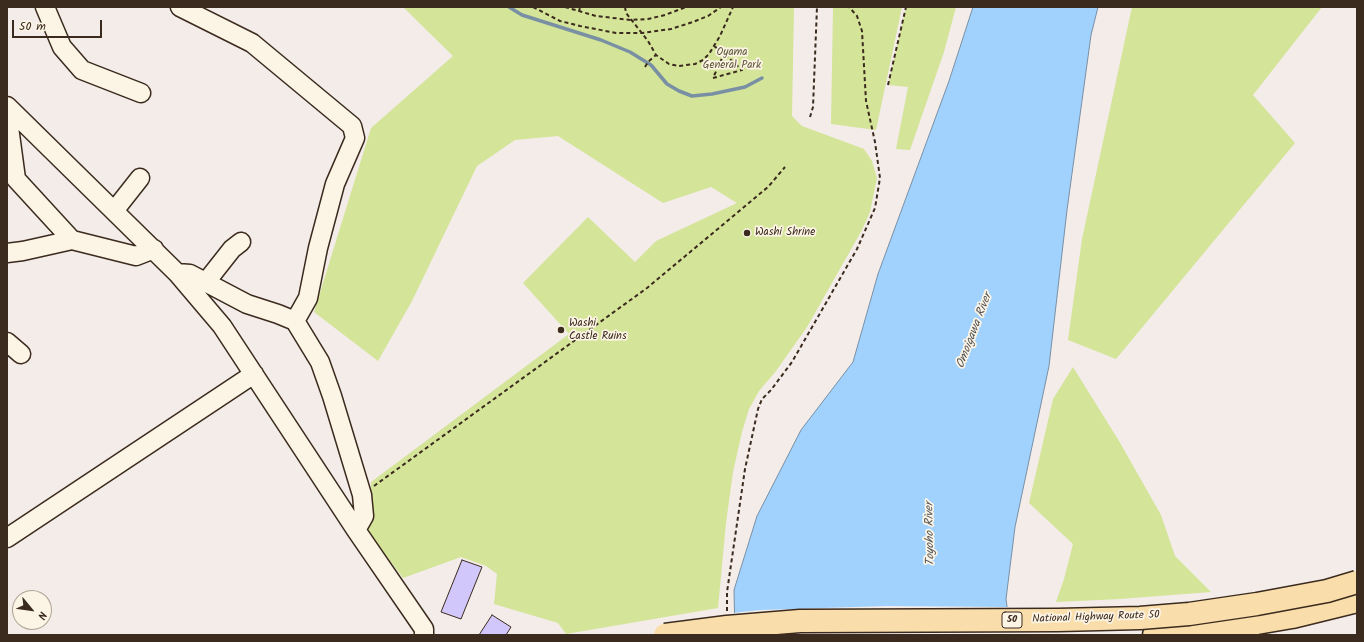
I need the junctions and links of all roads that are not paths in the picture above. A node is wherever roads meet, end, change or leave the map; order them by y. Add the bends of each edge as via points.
1 (45, 7) edge
2 (180, 7) edge
3 (141, 93) dead end
4 (7, 106) edge
5 (7, 112) edge
6 (140, 178) dead end
7 (114, 211) junction
8 (72, 240) junction
9 (241, 242) dead end
10 (154, 249) junction
11 (7, 253) edge
12 (177, 273) junction
13 (206, 282) junction
14 (295, 322) junction
15 (7, 342) edge
16 (21, 354) dead end
17 (254, 374) junction
18 (356, 530) junction
19 (7, 538) edge
20 (1357, 582) edge
21 (1357, 601) edge
22 (424, 635) edge
23 (665, 635) edge
24 (1154, 635) edge

1 - 3 street via 62,46 82,70
2 - 14 street via 252,43 352,126 356,138 335,184 308,298
4 - 7 street
5 - 8 street via 16,179
6 - 7 street
7 - 10 street
8 - 10 street via 136,256
8 - 11 street
9 - 13 street
10 - 12 street
12 - 13 street via 190,274
12 - 17 street via 222,326
13 - 14 street via 247,304
14 - 18 street via 320,362 362,495 364,516
15 - 16 street
17 - 18 street
17 - 19 street
18 - 22 street via 424,629
20 - 23 highway, National Highway Route 50 / 50, bridge via 1327,591 1257,604 1140,618 800,621
21 - 24 highway, National Highway Route 50 via 1257,623 1189,633

